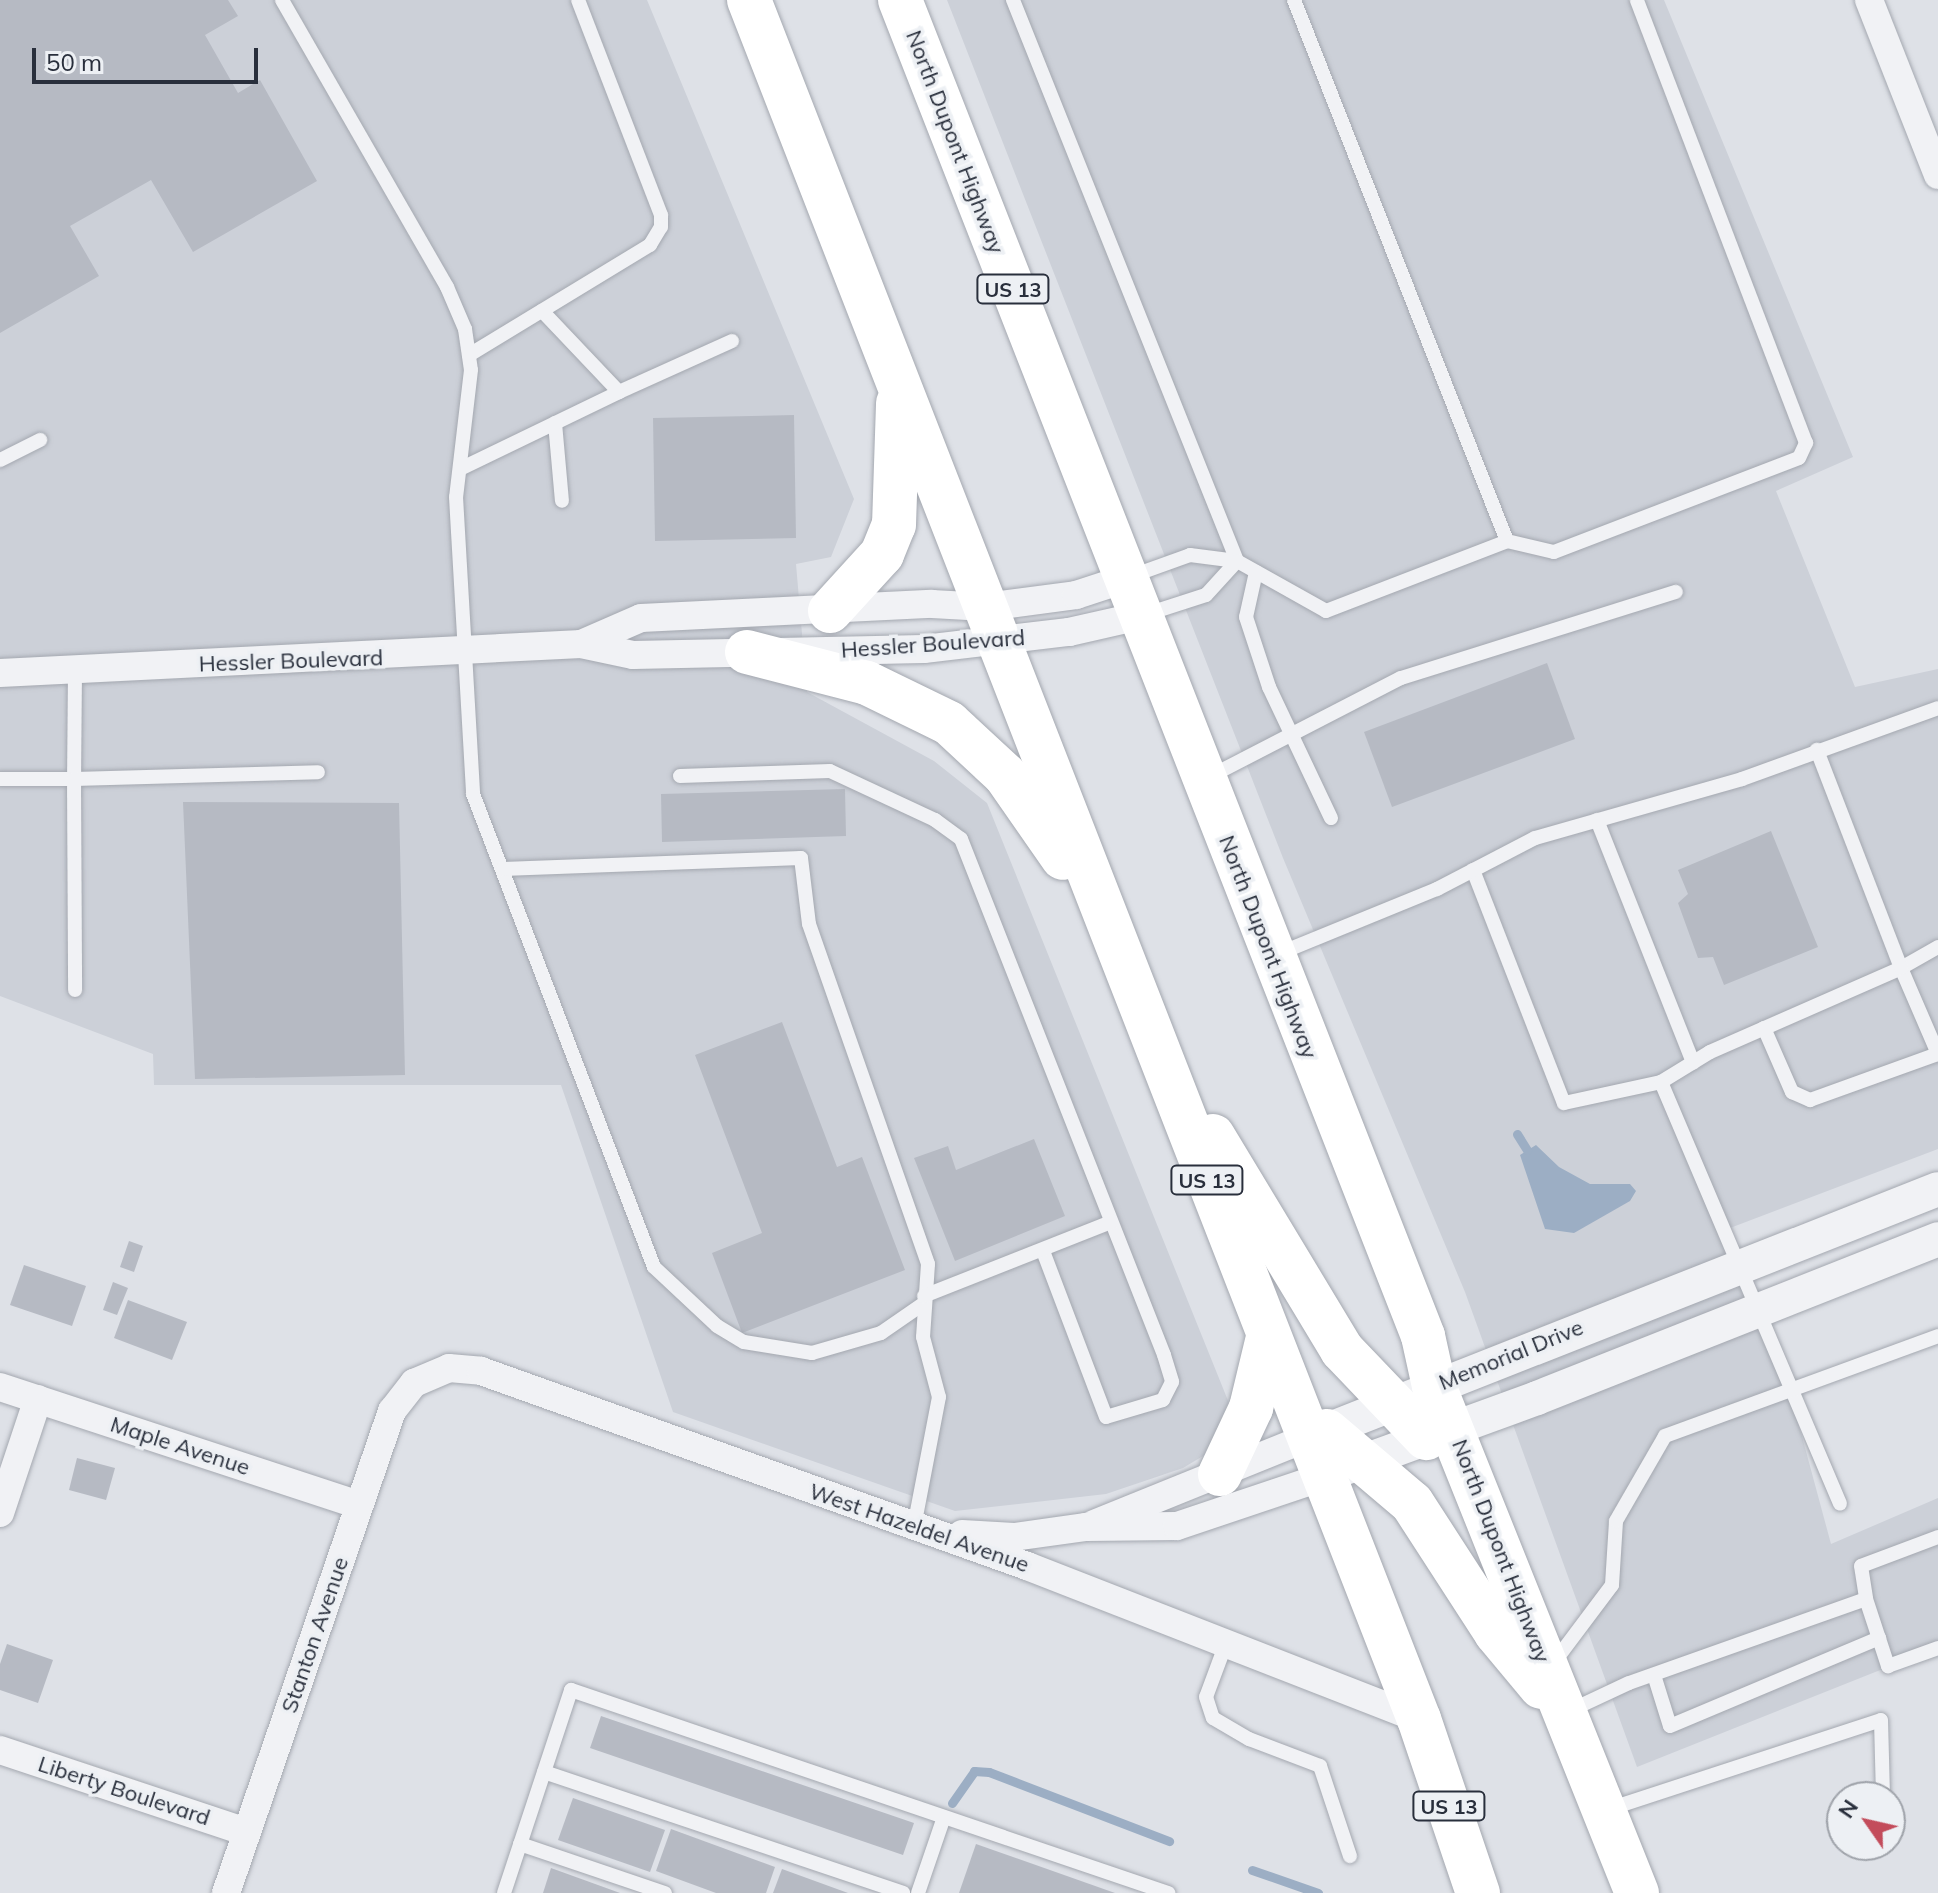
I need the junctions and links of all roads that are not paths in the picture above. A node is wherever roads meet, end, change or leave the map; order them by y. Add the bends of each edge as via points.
1 (282, 0) edge
2 (578, 0) edge
3 (749, 0) edge
4 (1013, 0) edge
5 (1294, 0) edge
6 (1637, 0) edge
7 (1869, 0) edge
8 (903, 1) edge
9 (1938, 175) edge
10 (542, 311) junction
11 (732, 341) dead end
12 (469, 355) junction
13 (898, 380) junction
14 (619, 392) junction
15 (555, 423) junction
16 (40, 440) dead end
17 (0, 460) edge
18 (460, 469) junction
19 (562, 501) dead end
20 (1507, 541) junction
21 (1237, 561) junction
22 (1256, 572) junction
23 (1676, 592) dead end
24 (1132, 597) junction
25 (830, 611) junction
26 (992, 624) junction
27 (581, 644) junction
28 (747, 652) junction
29 (469, 653) junction
30 (75, 670) junction
31 (0, 673) edge
32 (1938, 708) edge
33 (1291, 735) junction
34 (1817, 750) junction
35 (318, 772) dead end
36 (680, 776) dead end
37 (0, 779) edge
38 (74, 779) junction
39 (1203, 780) junction
40 (1331, 818) dead end
41 (1597, 820) junction
42 (503, 869) junction
43 (1473, 870) junction
44 (1107, 923) junction
45 (1938, 947) edge
46 (1272, 956) junction
47 (1901, 968) junction
48 (75, 990) dead end
49 (1146, 1024) junction
50 (1764, 1028) junction
51 (1938, 1054) edge
52 (1693, 1063) junction
53 (1661, 1082) junction
54 (1938, 1189) edge
55 (1111, 1222) junction
56 (1938, 1239) edge
57 (1043, 1251) junction
58 (1742, 1265) junction
59 (924, 1300) junction
60 (1759, 1309) junction
61 (1938, 1336) edge
62 (1268, 1337) junction
63 (414, 1383) joint
64 (1434, 1386) junction
65 (0, 1387) edge
66 (1793, 1390) junction
67 (38, 1399) junction
68 (1391, 1404) junction
69 (1440, 1433) junction
70 (1319, 1448) junction
71 (1365, 1461) junction
72 (1220, 1474) junction
73 (1840, 1504) dead end
74 (359, 1505) junction
75 (0, 1513) edge
76 (1086, 1527) junction
77 (919, 1529) junction
78 (1938, 1537) edge
79 (1866, 1599) junction
80 (1879, 1638) junction
81 (1225, 1646) junction
82 (1938, 1648) edge
83 (1547, 1672) junction
84 (1654, 1675) junction
85 (1563, 1713) junction
86 (1419, 1719) junction
87 (0, 1750) edge
88 (544, 1772) junction
89 (1883, 1781) edge
90 (1602, 1811) junction
91 (944, 1817) junction
92 (247, 1832) junction
93 (520, 1844) junction
94 (1350, 1856) dead end
95 (226, 1893) edge
96 (504, 1893) edge
97 (665, 1893) edge
98 (903, 1893) edge
99 (918, 1893) edge
100 (1168, 1893) edge
101 (1478, 1893) edge
102 (1637, 1893) edge

1 - 12 lane via 447,287 465,329
2 - 10 lane via 661,215 661,227 650,245
3 - 13 highway, US 13
4 - 21 lane
5 - 20 lane
6 - 20 lane via 1806,443 1799,458 1554,552
7 - 9 street
8 - 24 highway, North Dupont Highway / US 13
10 - 12 lane
10 - 14 lane
11 - 14 lane
12 - 18 lane
13 - 25 highway via 894,525 882,554
13 - 26 highway, US 13
14 - 15 lane
15 - 18 lane
15 - 19 lane
16 - 17 lane
18 - 29 lane via 456,497
20 - 22 lane via 1326,611
21 - 22 lane
21 - 24 lane via 1190,555
21 - 24 lane via 1206,595
22 - 33 lane via 1246,617
23 - 33 lane via 1401,678
24 - 26 street, Hessler Boulevard
24 - 26 street, Hessler Boulevard via 1076,595
24 - 39 highway, North Dupont Highway / US 13
25 - 26 street, Hessler Boulevard via 932,604
25 - 27 street, Hessler Boulevard via 641,618
26 - 28 street, Hessler Boulevard via 924,649
26 - 44 highway, US 13
27 - 28 street, Hessler Boulevard via 633,655
27 - 29 street, Hessler Boulevard
28 - 44 highway via 867,683 949,723 1005,775
29 - 30 street, Hessler Boulevard
29 - 42 lane via 473,794
30 - 31 street, Hessler Boulevard
30 - 38 lane
32 - 34 lane
33 - 39 lane
33 - 40 lane
34 - 41 lane via 1742,779
34 - 47 lane
35 - 38 lane
36 - 55 lane via 830,771 935,820 961,839
37 - 38 lane
38 - 48 lane
39 - 46 highway, North Dupont Highway / US 13
41 - 43 lane via 1535,838
41 - 52 lane
42 - 59 lane via 654,1267 717,1326 744,1342 812,1353 881,1333
42 - 59 lane via 801,858 809,924 928,1264
43 - 46 lane
43 - 53 lane via 1564,1103
44 - 49 highway, US 13
45 - 47 lane
46 - 64 highway, North Dupont Highway / US 13 via 1423,1336
47 - 50 lane
47 - 51 lane
49 - 62 highway, US 13
49 - 68 highway via 1342,1350
50 - 51 lane via 1792,1092 1810,1100
50 - 52 lane
52 - 53 lane
53 - 58 lane
54 - 58 street, Memorial Drive
55 - 57 lane
55 - 57 lane via 1172,1382 1163,1400 1106,1417
56 - 60 street
57 - 59 lane
58 - 60 lane
58 - 64 street, Memorial Drive
59 - 77 lane via 923,1337 939,1397
60 - 66 lane
60 - 69 street
61 - 66 lane
62 - 70 highway, US 13
62 - 72 highway via 1251,1408
63 - 74 street, Stanton Avenue via 392,1411
63 - 77 street, West Hazeldel Avenue via 449,1368 481,1371
64 - 68 street, Memorial Drive
64 - 69 highway, North Dupont Highway / US 13
65 - 67 street, Maple Avenue
66 - 73 lane
66 - 83 lane via 1665,1436 1616,1521 1614,1579 1606,1596
67 - 74 street, Maple Avenue
67 - 75 street
68 - 69 highway
68 - 70 street, Memorial Drive
69 - 71 street
69 - 83 highway, North Dupont Highway / US 13
70 - 71 highway
70 - 72 street, Memorial Drive
70 - 76 street, Memorial Drive via 1177,1526
70 - 86 highway, US 13
71 - 85 highway via 1412,1503 1496,1633
72 - 76 street, Memorial Drive
74 - 92 street, Stanton Avenue
76 - 77 street, Memorial Drive via 1014,1537
77 - 81 street, West Hazeldel Avenue via 1027,1566
78 - 79 lane via 1861,1566
79 - 80 lane
79 - 84 lane
80 - 82 lane via 1888,1666
80 - 84 lane via 1670,1726
81 - 86 street, West Hazeldel Avenue
81 - 94 lane via 1206,1697 1213,1718 1249,1739 1320,1766
83 - 85 highway, North Dupont Highway / US 13
84 - 85 lane
85 - 90 highway, North Dupont Highway / US 13
86 - 101 highway, US 13
87 - 92 street, Liberty Boulevard
88 - 91 lane via 571,1690
88 - 93 lane
88 - 98 lane
89 - 90 lane via 1881,1720
90 - 102 highway, North Dupont Highway / US 13
91 - 99 lane
91 - 100 lane
92 - 95 street, Stanton Avenue
93 - 96 lane
93 - 97 lane

